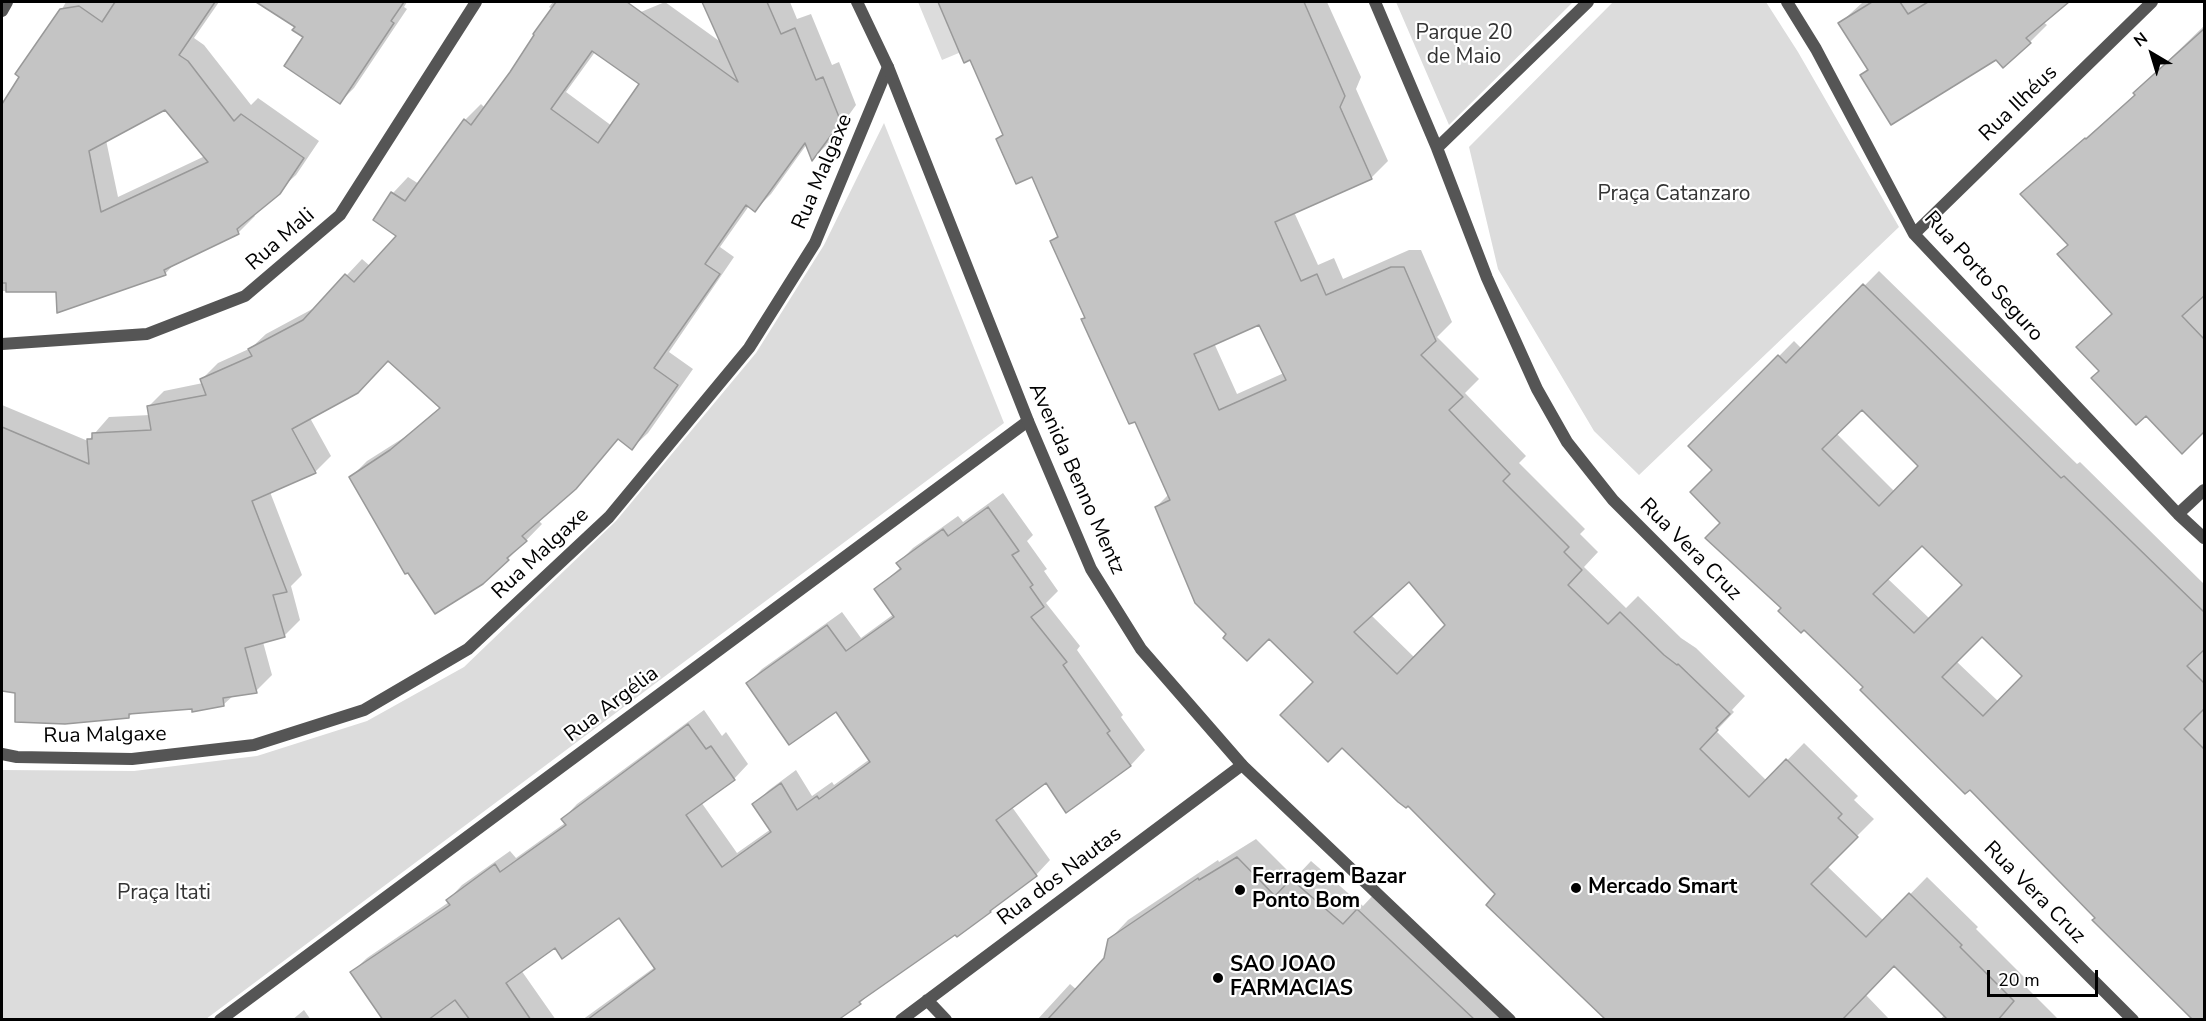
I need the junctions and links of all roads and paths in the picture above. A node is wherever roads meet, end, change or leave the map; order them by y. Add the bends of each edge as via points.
1 (7, 2) edge
2 (476, 2) edge
3 (857, 2) edge
4 (1375, 2) edge
5 (1588, 2) edge
6 (1787, 2) edge
7 (2152, 2) edge
8 (2, 11) edge
9 (888, 67) junction
10 (1437, 148) junction
11 (1914, 234) junction
12 (2, 344) edge
13 (1028, 421) junction
14 (2205, 490) edge
15 (2178, 514) junction
16 (2205, 538) edge
17 (2, 754) edge
18 (1242, 765) junction
19 (927, 1000) junction
20 (220, 1020) edge
21 (901, 1020) edge
22 (946, 1020) edge
23 (1510, 1020) edge
24 (2133, 1020) edge

1 - 8 street
2 - 12 street, Rua Mali via 340,215 245,296 147,334
3 - 9 street, Avenida Benno Mentz
4 - 10 street, Rua Vera Cruz
5 - 10 street
6 - 11 street, Rua Porto Seguro
7 - 11 street, Rua Ilhéus
9 - 13 street, Avenida Benno Mentz
9 - 17 street, Rua Malgaxe via 815,243 748,348 609,517 468,649 364,710 255,745 132,759
10 - 24 street, Rua Vera Cruz via 1487,278 1537,389 1568,442 1613,500
11 - 15 street, Rua Porto Seguro
13 - 18 street, Avenida Benno Mentz via 1091,569 1141,650
13 - 20 street, Rua Argélia
14 - 15 street
15 - 16 street, Rua Porto Seguro
18 - 19 street, Rua dos Nautas
18 - 23 street, Avenida Benno Mentz
19 - 21 street, Rua dos Nautas
19 - 22 street

